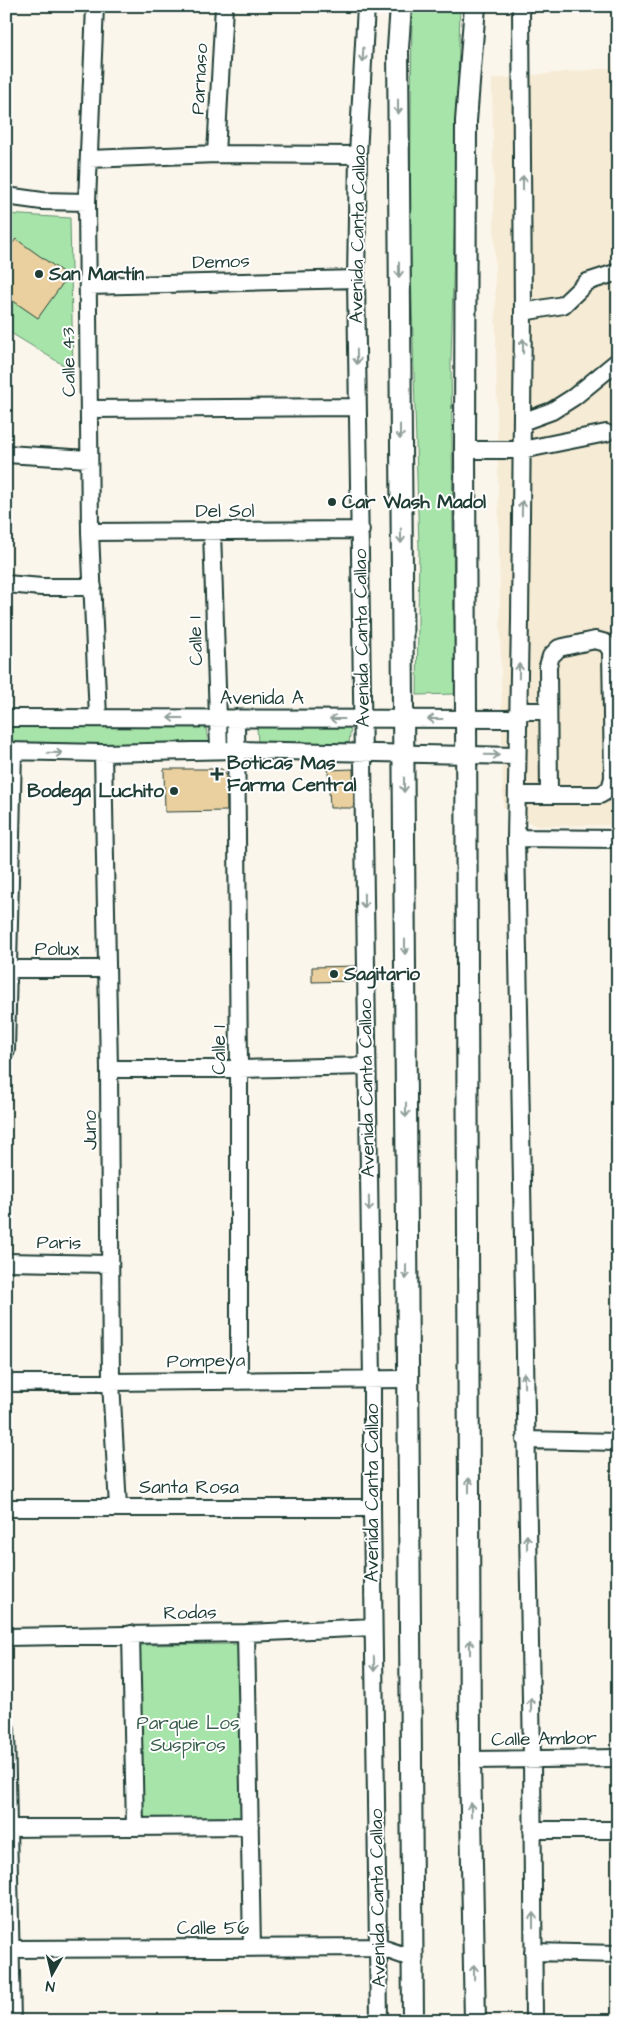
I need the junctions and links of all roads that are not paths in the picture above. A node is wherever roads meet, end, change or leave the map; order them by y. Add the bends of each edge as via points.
1 (95, 6) edge
2 (224, 6) edge
3 (366, 6) edge
4 (401, 6) edge
5 (475, 6) edge
6 (521, 6) edge
7 (216, 154) junction
8 (358, 155) junction
9 (89, 159) junction
10 (6, 196) edge
11 (87, 202) junction
12 (618, 272) edge
13 (356, 279) junction
14 (88, 286) junction
15 (523, 312) junction
16 (618, 361) edge
17 (357, 407) junction
18 (89, 409) junction
19 (522, 422) junction
20 (606, 433) dead end
21 (466, 450) junction
22 (522, 450) junction
23 (6, 454) edge
24 (89, 459) junction
25 (361, 530) junction
26 (212, 531) junction
27 (90, 532) junction
28 (6, 584) edge
29 (92, 587) junction
30 (548, 711) junction
31 (518, 715) junction
32 (6, 718) edge
33 (98, 718) junction
34 (218, 718) junction
35 (236, 718) junction
36 (404, 718) junction
37 (363, 719) junction
38 (466, 719) junction
39 (219, 750) junction
40 (237, 750) junction
41 (9, 751) edge
42 (363, 752) junction
43 (103, 753) junction
44 (404, 754) junction
45 (466, 755) junction
46 (517, 756) junction
47 (516, 795) junction
48 (548, 795) junction
49 (516, 838) junction
50 (618, 839) edge
51 (7, 969) edge
52 (107, 969) junction
53 (6, 1050) edge
54 (367, 1066) junction
55 (109, 1069) junction
56 (239, 1069) junction
57 (6, 1262) edge
58 (110, 1264) junction
59 (407, 1379) junction
60 (372, 1380) junction
61 (239, 1381) junction
62 (110, 1382) junction
63 (6, 1383) edge
64 (525, 1440) junction
65 (618, 1442) edge
66 (118, 1507) junction
67 (6, 1508) edge
68 (372, 1508) junction
69 (374, 1627) junction
70 (246, 1632) junction
71 (131, 1634) junction
72 (6, 1637) edge
73 (6, 1730) edge
74 (532, 1758) junction
75 (618, 1758) edge
76 (470, 1760) junction
77 (250, 1826) junction
78 (135, 1827) junction
79 (8, 1828) junction
80 (532, 1830) junction
81 (618, 1830) edge
82 (252, 1947) junction
83 (378, 1947) junction
84 (10, 1949) junction
85 (533, 1952) junction
86 (618, 1954) edge
87 (414, 1959) junction
88 (12, 2021) edge
89 (379, 2021) edge
90 (414, 2021) edge
91 (475, 2021) edge
92 (534, 2021) edge

1 - 9 street, Calle 43
2 - 7 street, Parnaso
3 -> 8 street, Avenida Canta Callao
4 -> 36 main road, Avenida Canta Callao via 398,58
5 - 21 main road via 466,121
15 -> 6 street
7 - 8 street
7 - 9 street
8 - 13 street, Avenida Canta Callao
9 - 11 street, Calle 43
10 - 11 street
11 - 14 street, Calle 43
12 - 15 street via 587,282 563,305
13 - 14 street, Demos
13 -> 17 street, Avenida Canta Callao
14 - 18 street, Calle 43
19 -> 15 street
16 - 19 street via 574,398 552,411
17 - 18 street
17 - 25 street, Avenida Canta Callao
18 - 24 street, Calle 43
19 - 22 street
20 - 22 street
21 - 22 street
21 - 38 main road
31 -> 22 street
23 - 24 street
24 - 27 street, Calle 43
25 - 26 street, Del Sol
25 - 37 street, Avenida Canta Callao
26 - 27 street, Del Sol
26 - 34 street, Calle 1
27 - 29 street, Calle 43
28 - 29 street
29 - 33 street, Calle 43
30 - 31 street, Avenida A
30 - 48 street
30 - 48 street via 550,656 559,648 595,640 606,643 611,650 613,778 610,789 600,795
31 - 38 street, Avenida A
31 - 46 street
32 - 33 street, Avenida A
34 -> 33 street, Avenida A
34 - 35 street, Avenida A
34 - 39 street, Calle 1
37 -> 35 street, Avenida A
35 - 40 street, Calle 1
36 - 37 street, Avenida A
38 -> 36 street, Avenida A
36 - 44 main road, Avenida Canta Callao
37 - 42 street, Avenida Canta Callao
38 - 45 main road
39 - 40 street
39 - 43 street
40 - 42 street
40 - 56 street, Calle 1
41 -> 43 street
41 - 51 street
42 - 44 street
42 -> 54 street, Avenida Canta Callao
43 - 52 street, Juno
44 - 45 street
44 -> 59 main road, Avenida Canta Callao
45 -> 46 street
76 -> 45 main road
46 - 47 street
47 - 48 street
47 - 49 street
49 - 50 street
64 -> 49 street
51 - 52 street, Polux
51 - 53 street
52 - 55 street, Juno
54 - 56 street
54 -> 60 street, Avenida Canta Callao
55 - 56 street
55 - 58 street, Juno
56 - 61 street, Calle 1
57 - 58 street, Paris
58 - 62 street, Juno
59 - 60 street, Pompeya
59 - 87 main road, Avenida Canta Callao
60 - 61 street, Pompeya
60 - 68 street, Avenida Canta Callao
61 - 62 street, Pompeya
62 - 63 street, Pompeya
62 - 66 street, Juno
64 - 65 street
74 -> 64 street
66 - 67 street, Santa Rosa
66 - 68 street, Santa Rosa
68 - 69 street, Avenida Canta Callao
69 - 70 street, Rodas
69 -> 83 street, Avenida Canta Callao
70 - 71 street, Rodas
70 - 77 street
71 - 72 street, Rodas
71 - 78 street
73 - 79 street
74 - 75 street, Calle Ambor
74 - 76 street, Calle Ambor
74 - 80 street
91 -> 76 main road
77 - 78 street
77 - 82 street
78 - 79 street
79 - 84 street
80 - 81 street
85 -> 80 street
82 - 83 street, Calle 56
82 - 84 street, Calle 56
83 - 87 street, Calle 56
83 - 89 street, Avenida Canta Callao
84 - 88 street
85 - 86 street
85 - 92 street
87 - 90 main road, Avenida Canta Callao

